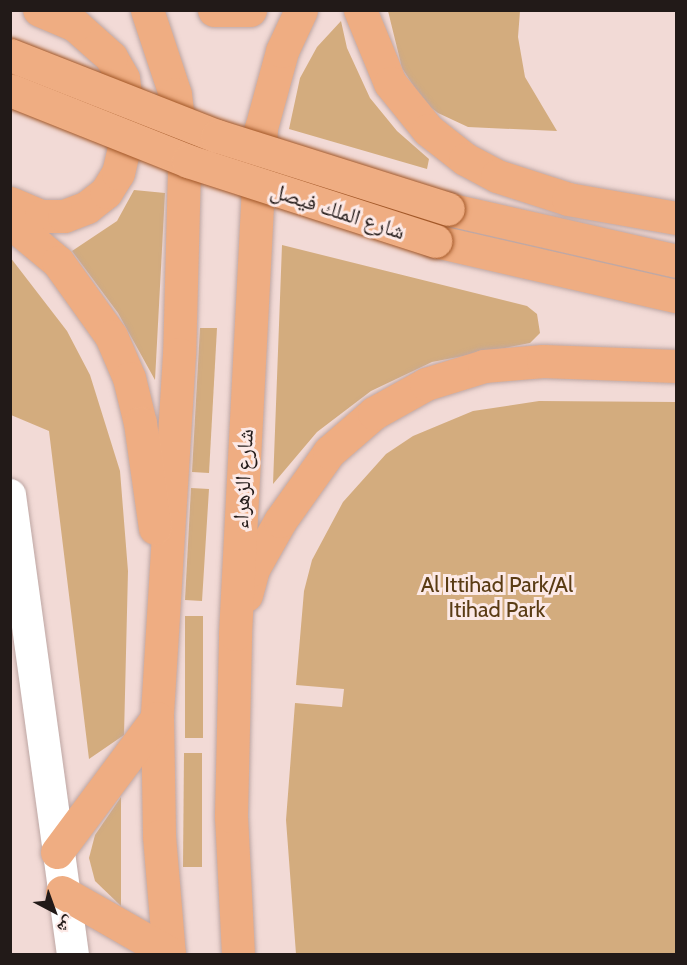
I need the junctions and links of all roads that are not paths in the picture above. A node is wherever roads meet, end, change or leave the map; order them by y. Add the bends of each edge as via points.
1 (39, 10) edge
2 (147, 10) edge
3 (214, 10) edge
4 (250, 10) edge
5 (300, 10) edge
6 (360, 10) edge
7 (10, 55) edge
8 (10, 90) edge
9 (10, 203) edge
10 (676, 218) edge
11 (10, 222) edge
12 (676, 261) edge
13 (676, 296) edge
14 (676, 366) edge
15 (10, 495) edge
16 (164, 589) junction
17 (235, 634) junction
18 (157, 718) junction
19 (57, 852) junction
20 (62, 892) junction
21 (73, 954) edge
22 (169, 954) edge
23 (238, 954) edge

1 - 9 main road via 75,25 111,57 123,78 129,126 118,173 105,192 87,207 64,216 41,216
2 - 16 main road via 176,94 184,169 179,354
3 - 4 main road
5 - 17 main road, شارع الزهراء via 282,51 261,128
6 - 10 main road via 390,83 429,130 465,159 497,176 568,199
7 - 12 main road, شارع الملك فيصل, bridge via 217,136 448,209
8 - 13 main road, شارع الملك فيصل, bridge via 188,161 435,241
11 - 16 main road via 58,262 87,297 129,378
14 - 17 main road via 543,361 484,366 426,384 374,413 329,452 302,485 253,569
15 - 19 street
16 - 18 main road
17 - 23 main road, شارع الزهراء via 231,816
18 - 19 main road
18 - 22 main road via 159,836
19 - 20 street
20 - 21 street
20 - 22 main road

